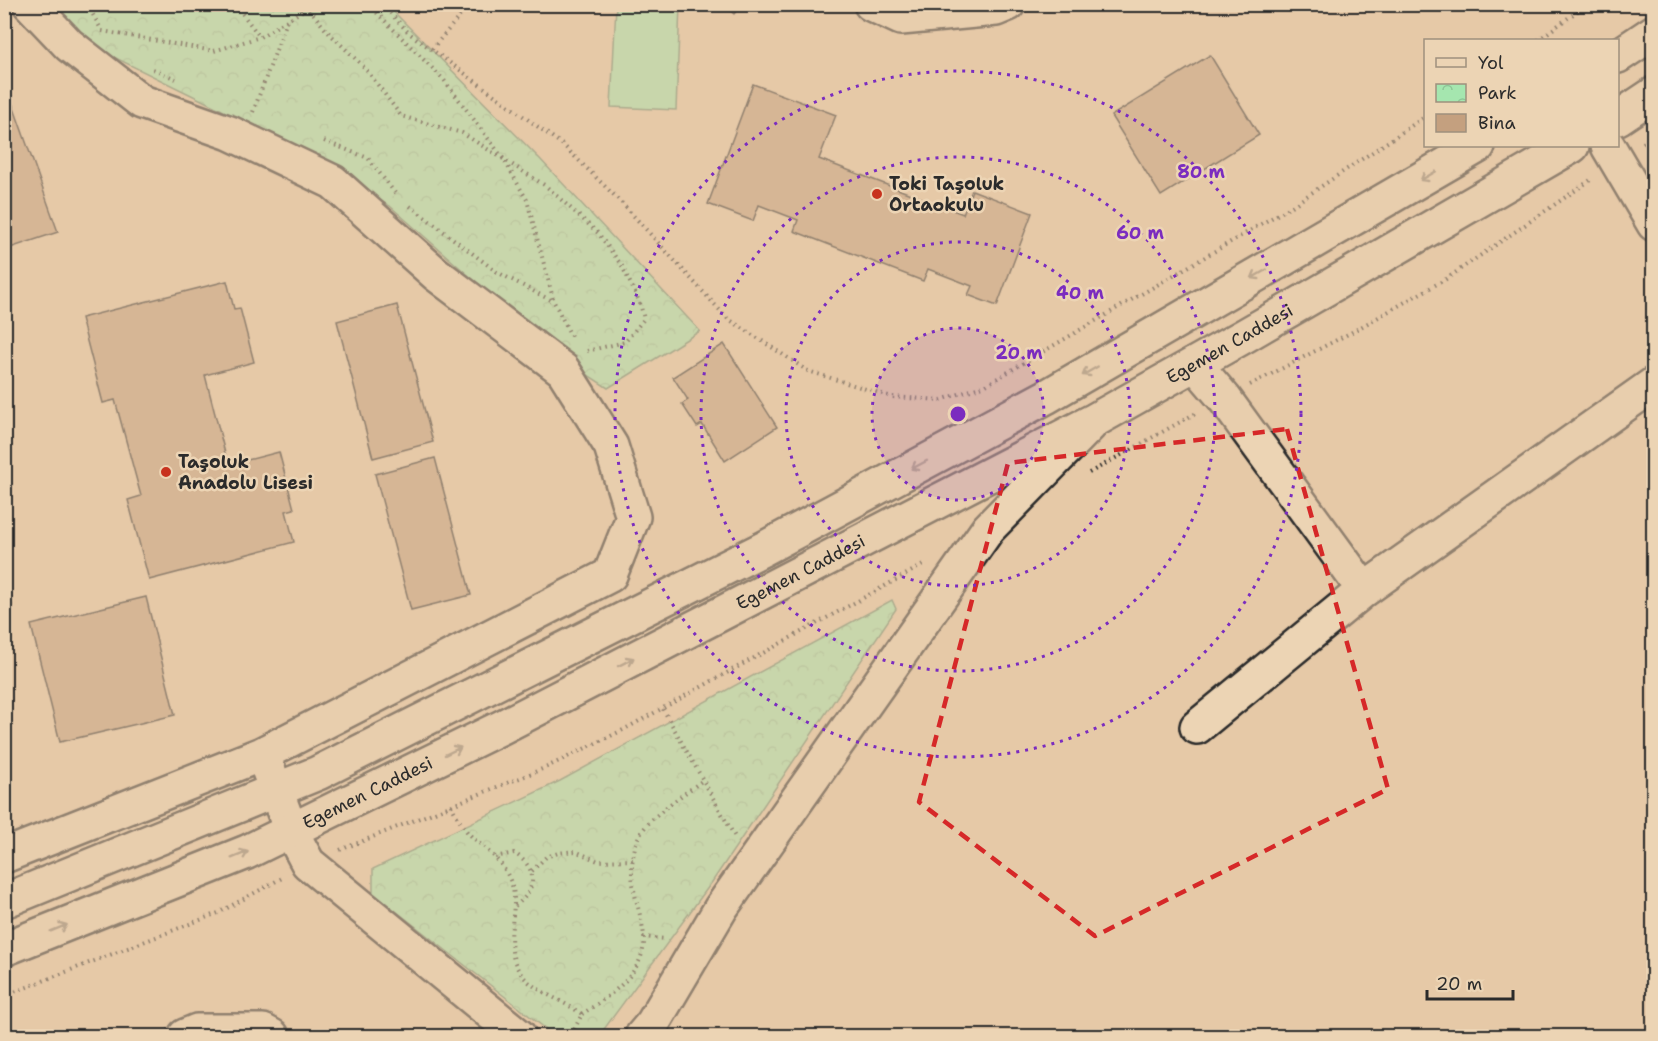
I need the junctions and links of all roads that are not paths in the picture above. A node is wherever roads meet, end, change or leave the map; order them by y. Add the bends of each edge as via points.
1 (30, 4) edge
2 (870, 4) edge
3 (1008, 4) edge
4 (1653, 32) edge
5 (1619, 55) edge
6 (1653, 94) edge
7 (1619, 117) edge
8 (1476, 147) edge
9 (1570, 147) edge
10 (1613, 153) edge
11 (1653, 224) edge
12 (1195, 364) junction
13 (1653, 384) edge
14 (1095, 420) junction
15 (1364, 590) junction
16 (1197, 727) dead end
17 (262, 754) junction
18 (276, 790) junction
19 (291, 831) junction
20 (4, 856) edge
21 (4, 902) edge
22 (4, 949) edge
23 (654, 1032) edge
24 (185, 1036) edge
25 (272, 1036) edge
26 (519, 1036) edge

1 - 17 street via 60,35 142,102 243,139 333,182 436,274 569,360 610,446 633,517 610,575
2 - 3 street via 901,18 996,9
4 - 5 street
6 - 7 street
8 -> 18 street via 1046,397 774,543 318,773
9 - 12 street, Egemen Caddesi
10 - 11 street
12 - 14 street, Egemen Caddesi
12 - 15 street
13 - 15 street
19 -> 14 street, Egemen Caddesi via 502,727
14 - 23 street via 988,529 721,908
15 - 16 street
17 - 18 street
17 - 20 street
18 - 19 street
18 - 21 street
22 -> 19 street, Egemen Caddesi
19 - 26 street via 308,863
24 - 25 street via 197,1030 263,1031

